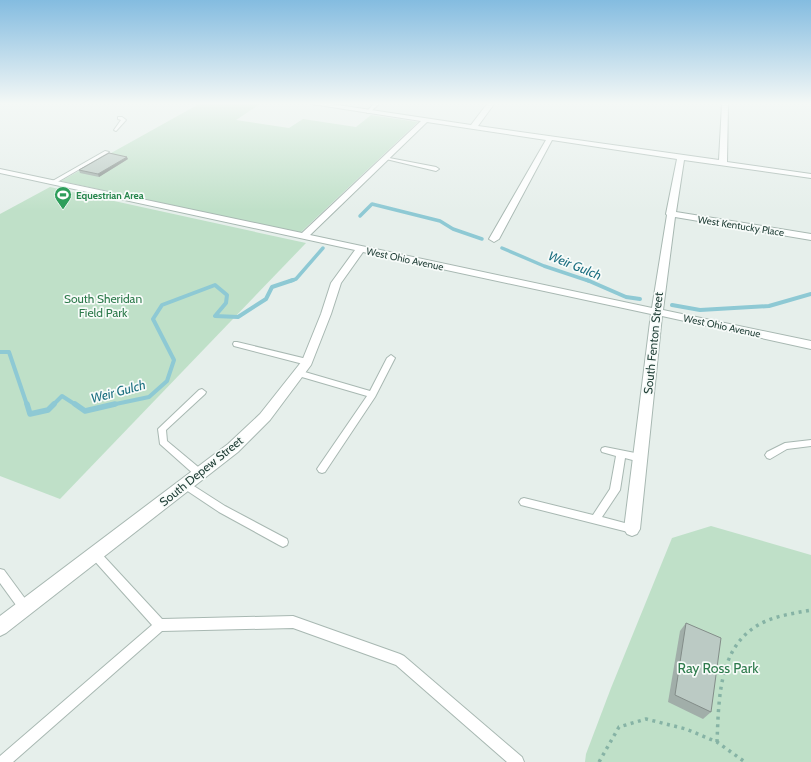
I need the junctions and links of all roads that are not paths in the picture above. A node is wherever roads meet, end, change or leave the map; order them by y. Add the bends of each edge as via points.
1 (405, 140) edge
2 (549, 140) edge
3 (560, 140) edge
4 (724, 140) edge
5 (106, 152) dead end
6 (386, 158) junction
7 (680, 158) junction
8 (723, 163) junction
9 (436, 168) dead end
10 (0, 171) edge
11 (811, 176) edge
12 (52, 183) junction
13 (670, 214) junction
14 (303, 237) junction
15 (811, 237) edge
16 (494, 239) dead end
17 (360, 250) junction
18 (658, 312) junction
19 (237, 344) dead end
20 (811, 345) edge
21 (391, 358) dead end
22 (307, 362) junction
23 (298, 373) junction
24 (202, 392) dead end
25 (372, 395) junction
26 (811, 443) edge
27 (605, 450) dead end
28 (621, 454) junction
29 (770, 455) dead end
30 (640, 458) junction
31 (322, 469) dead end
32 (200, 474) junction
33 (186, 485) junction
34 (524, 502) dead end
35 (595, 520) junction
36 (632, 529) joint
37 (283, 542) dead end
38 (95, 554) junction
39 (0, 574) edge
40 (25, 608) junction
41 (160, 625) junction
42 (0, 627) edge
43 (3, 762) edge
44 (517, 762) edge

1 - 6 street
2 - 16 street
3 - 7 street
4 - 8 street
5 - 12 lane
6 - 9 lane
6 - 14 street
7 - 8 street
7 - 13 street, South Fenton Street
8 - 11 street
10 - 12 street, West Ohio Avenue
12 - 14 street, West Ohio Avenue
13 - 15 street, West Kentucky Place
13 - 18 street, South Fenton Street
14 - 17 street, West Ohio Avenue
17 - 18 street, West Ohio Avenue
17 - 22 street, South Depew Street via 336,283
18 - 20 street, West Ohio Avenue
18 - 30 street, South Fenton Street
19 - 22 lane
21 - 25 lane
22 - 23 street, South Depew Street
23 - 25 lane
23 - 32 street, South Depew Street via 265,416 233,448
24 - 32 lane via 162,429 162,442
25 - 31 lane
26 - 29 lane via 785,446
27 - 28 lane
28 - 30 lane
28 - 35 lane via 615,490
30 - 36 street, South Fenton Street
32 - 33 street, South Depew Street
33 - 37 lane via 222,509
33 - 38 street, South Depew Street
34 - 35 lane
35 - 36 lane
38 - 40 street, South Depew Street
38 - 41 lane
39 - 40 lane
40 - 42 street, South Depew Street
41 - 43 lane
41 - 44 lane via 293,622 400,660

